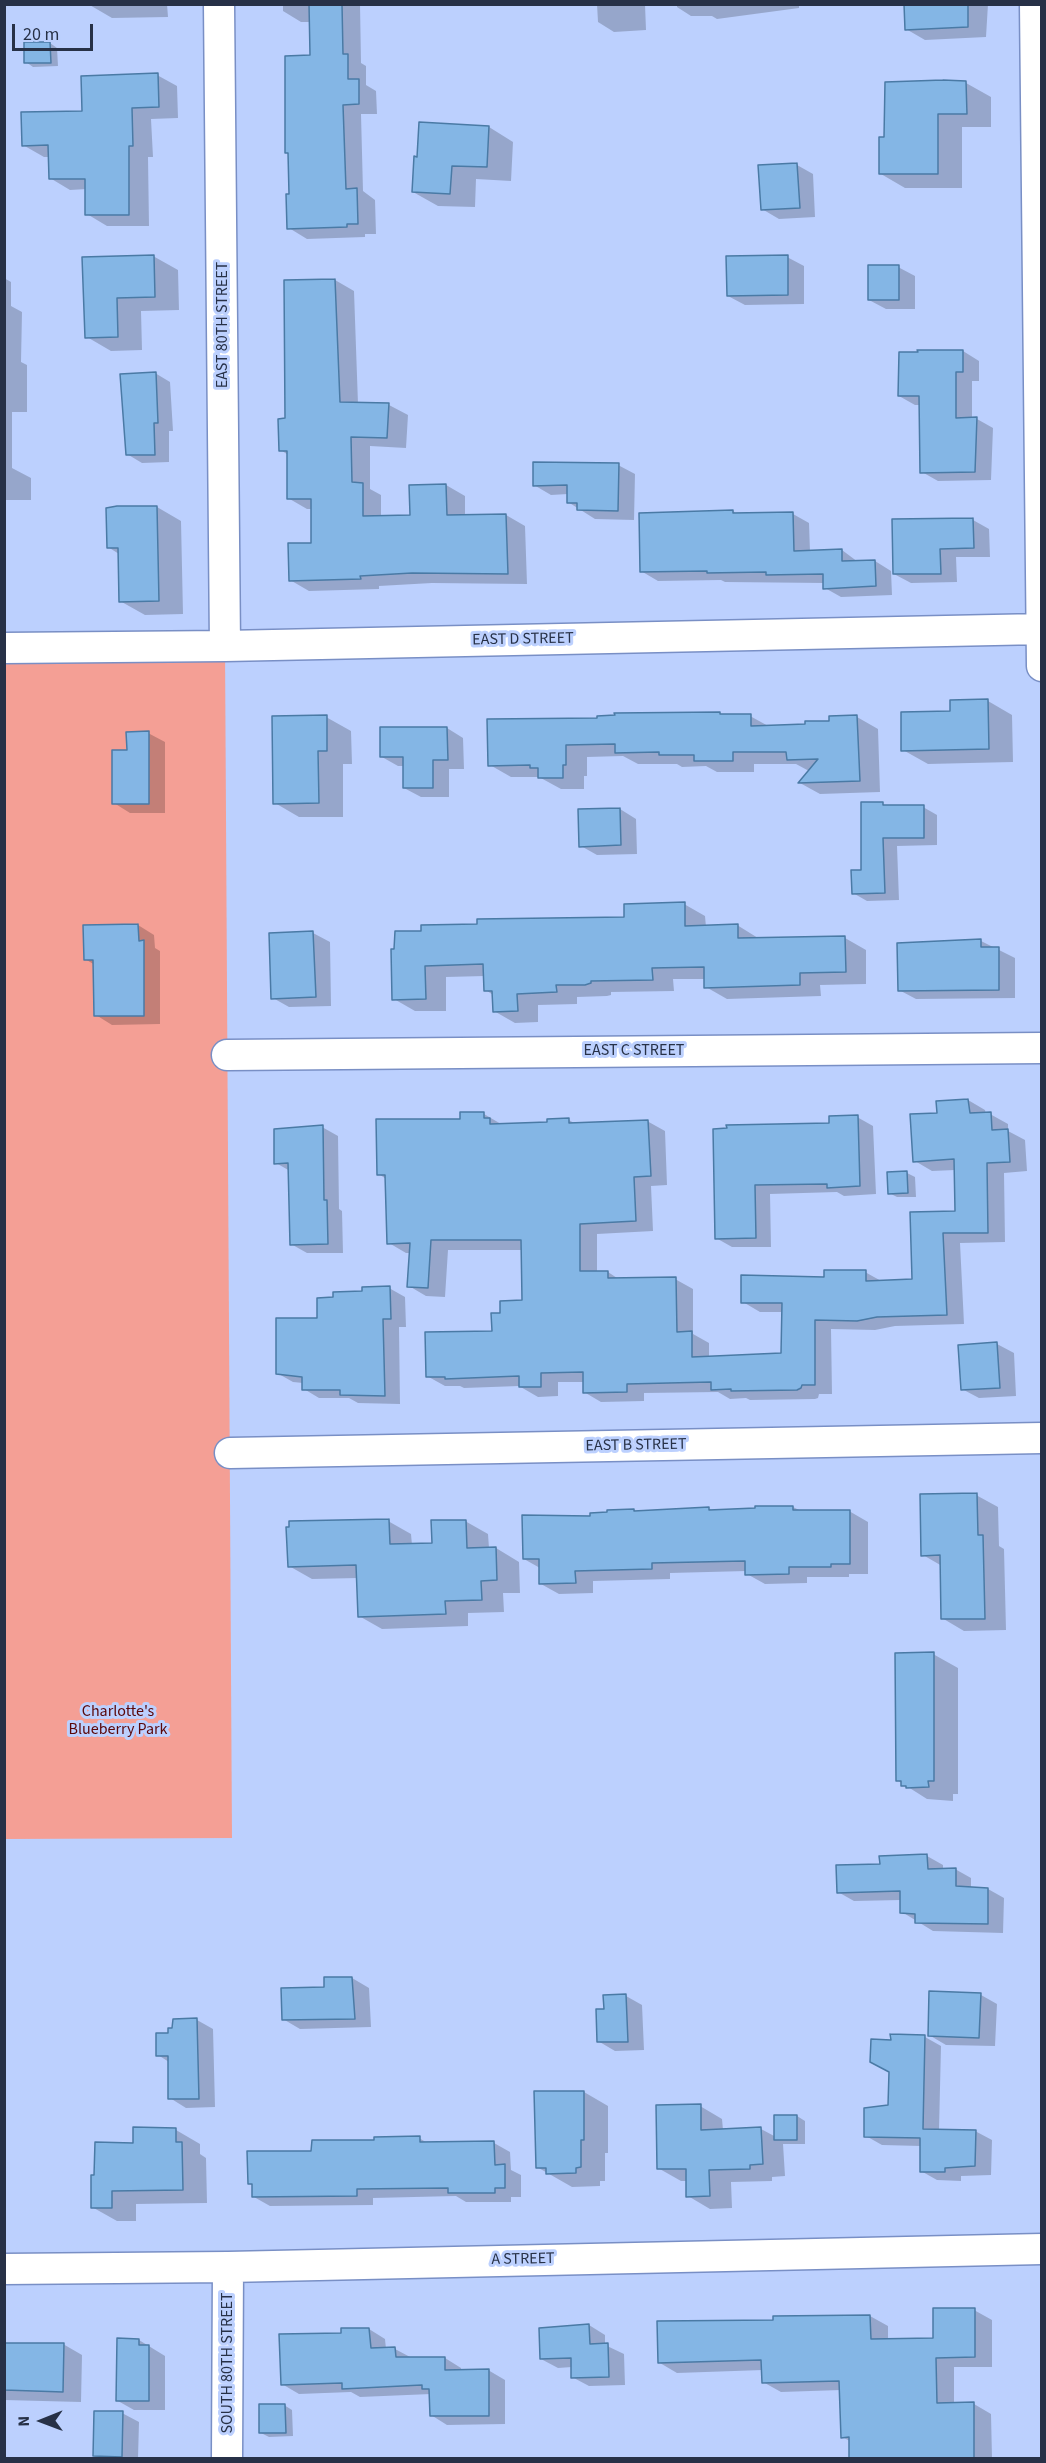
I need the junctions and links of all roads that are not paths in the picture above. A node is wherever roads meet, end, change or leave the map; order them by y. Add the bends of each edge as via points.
1 (219, 4) edge
2 (1035, 4) edge
3 (1041, 629) edge
4 (225, 646) junction
5 (4, 648) edge
6 (1041, 666) edge
7 (1041, 1048) edge
8 (227, 1055) dead end
9 (1041, 1438) edge
10 (230, 1453) dead end
11 (1041, 2249) edge
12 (228, 2267) junction
13 (4, 2269) edge
14 (227, 2458) edge

1 - 4 street, EAST 80TH STREET
2 - 3 street
3 - 4 street, EAST D STREET
3 - 6 street
4 - 5 street, EAST D STREET
7 - 8 street, EAST C STREET
9 - 10 street, EAST B STREET
11 - 12 street, A STREET
12 - 13 street, A STREET
12 - 14 street, SOUTH 80TH STREET

